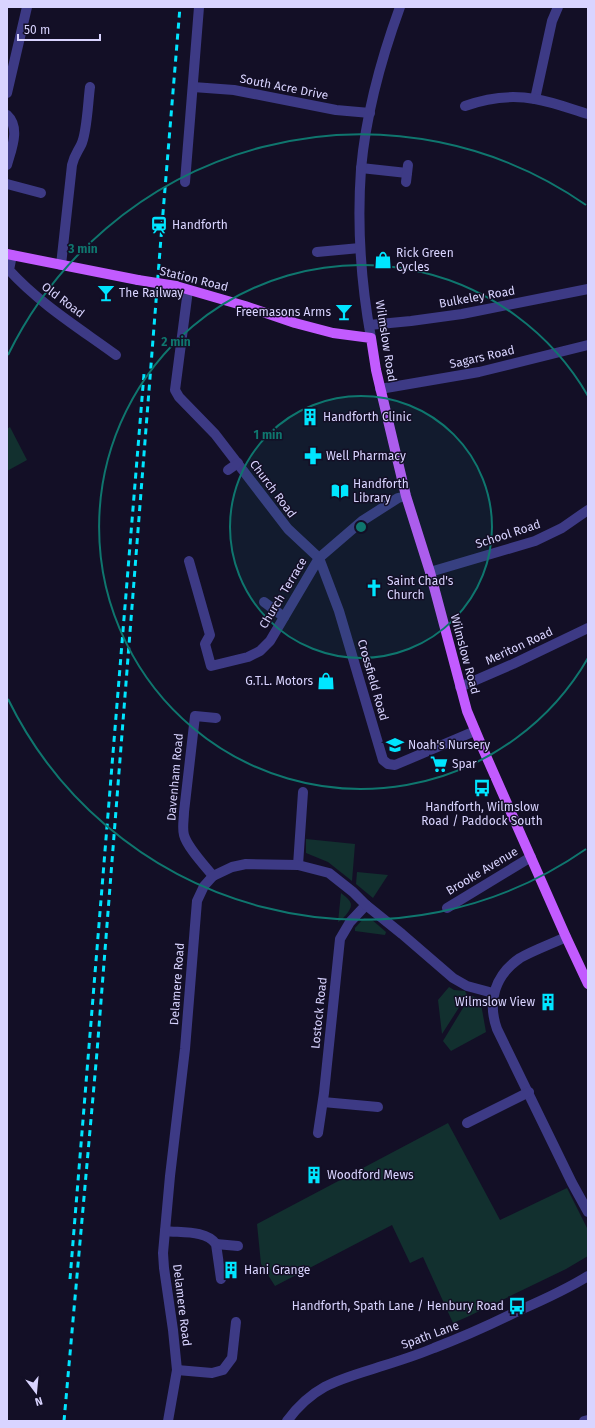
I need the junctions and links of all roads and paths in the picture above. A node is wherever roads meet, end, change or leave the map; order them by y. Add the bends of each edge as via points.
1 (27, 7) edge
2 (199, 7) edge
3 (400, 7) edge
4 (558, 7) edge
5 (90, 87) dead end
6 (194, 87) junction
7 (7, 93) edge
8 (535, 99) junction
9 (465, 106) dead end
10 (370, 113) junction
11 (588, 114) edge
12 (7, 115) edge
13 (7, 165) edge
14 (361, 168) junction
15 (407, 173) dead end
16 (185, 182) dead end
17 (7, 184) edge
18 (41, 193) dead end
19 (360, 248) junction
20 (317, 252) dead end
21 (9, 254) edge
22 (61, 265) junction
23 (588, 289) edge
24 (188, 290) junction
25 (369, 325) junction
26 (371, 338) junction
27 (588, 345) edge
28 (116, 355) dead end
29 (380, 389) junction
30 (238, 463) junction
31 (228, 470) dead end
32 (406, 496) junction
33 (588, 510) edge
34 (319, 558) junction
35 (189, 561) dead end
36 (430, 572) junction
37 (264, 602) dead end
38 (284, 616) junction
39 (588, 628) edge
40 (460, 687) junction
41 (216, 718) dead end
42 (475, 731) junction
43 (303, 792) dead end
44 (531, 857) junction
45 (298, 864) junction
46 (213, 876) junction
47 (366, 905) junction
48 (447, 908) dead end
49 (566, 937) junction
50 (588, 984) edge
51 (493, 993) junction
52 (529, 1092) junction
53 (323, 1102) junction
54 (378, 1107) dead end
55 (467, 1123) dead end
56 (318, 1132) dead end
57 (588, 1212) edge
58 (165, 1231) junction
59 (216, 1244) junction
60 (238, 1246) dead end
61 (588, 1276) edge
62 (221, 1279) dead end
63 (236, 1322) dead end
64 (177, 1370) junction
65 (588, 1420) edge
66 (168, 1421) edge
67 (287, 1421) edge
68 (584, 1421) edge

1 - 7 street
2 - 6 street
3 - 10 street, Wilmslow Road via 386,45
4 - 8 street via 552,21
5 - 22 street via 84,136 73,157
6 - 10 street, South Acre Drive via 234,90 336,110
6 - 16 street
8 - 9 street via 498,99
8 - 11 street
10 - 14 street, Wilmslow Road
12 - 13 street via 14,125
14 - 15 street
14 - 19 street, Wilmslow Road
17 - 18 street
19 - 20 street
19 - 25 street, Wilmslow Road
21 - 22 main road, Station Road
21 - 28 street, Old Road via 9,270 23,285
22 - 24 main road, Station Road, bridge
23 - 25 street, Bulkeley Road via 462,314
24 - 26 main road, Station Road via 333,333
24 - 30 street, Church Road via 175,390
25 - 26 street, Wilmslow Road
26 - 29 main road, Wilmslow Road
27 - 29 street, Sagars Road via 479,372
29 - 32 main road, Wilmslow Road
30 - 31 street
30 - 34 street, Church Road via 288,529
32 - 34 street via 398,498 362,521
32 - 36 main road, Wilmslow Road
33 - 36 street, School Road via 562,528 535,541
34 - 38 street, Church Terrace
34 - 42 street, Crossfield Road via 339,611 383,760 395,765
35 - 38 street, Church Terrace via 210,635 205,644 211,666 248,657 260,651 270,641
36 - 40 main road, Wilmslow Road
37 - 38 street
39 - 40 street, Meriton Road
40 - 42 main road, Wilmslow Road
41 - 46 street, Davenham Road via 195,716 184,812 184,835
42 - 44 main road, Wilmslow Road
43 - 45 street
44 - 48 street, Brooke Avenue
44 - 49 main road, Wilmslow Road
45 - 46 street, Delamere Road via 246,864 232,866
45 - 47 street, Delamere Road via 329,874
46 - 58 street, Delamere Road via 204,886 197,901 185,1049
47 - 51 street, Delamere Road via 454,978 467,986
47 - 53 street, Lostock Road via 350,922 340,940
49 - 50 main road, Wilmslow Road
49 - 51 street via 521,958 501,978
51 - 52 street via 492,1005 496,1024
52 - 55 street
52 - 57 street
53 - 54 street
53 - 56 street, Lostock Road
58 - 59 street via 206,1236
58 - 64 street, Delamere Road via 164,1268
59 - 60 street
59 - 62 street
61 - 67 street, Spath Lane via 468,1335 331,1383 309,1397
63 - 64 street via 232,1358 223,1370 212,1373
64 - 66 street, Delamere Road
65 - 68 street

